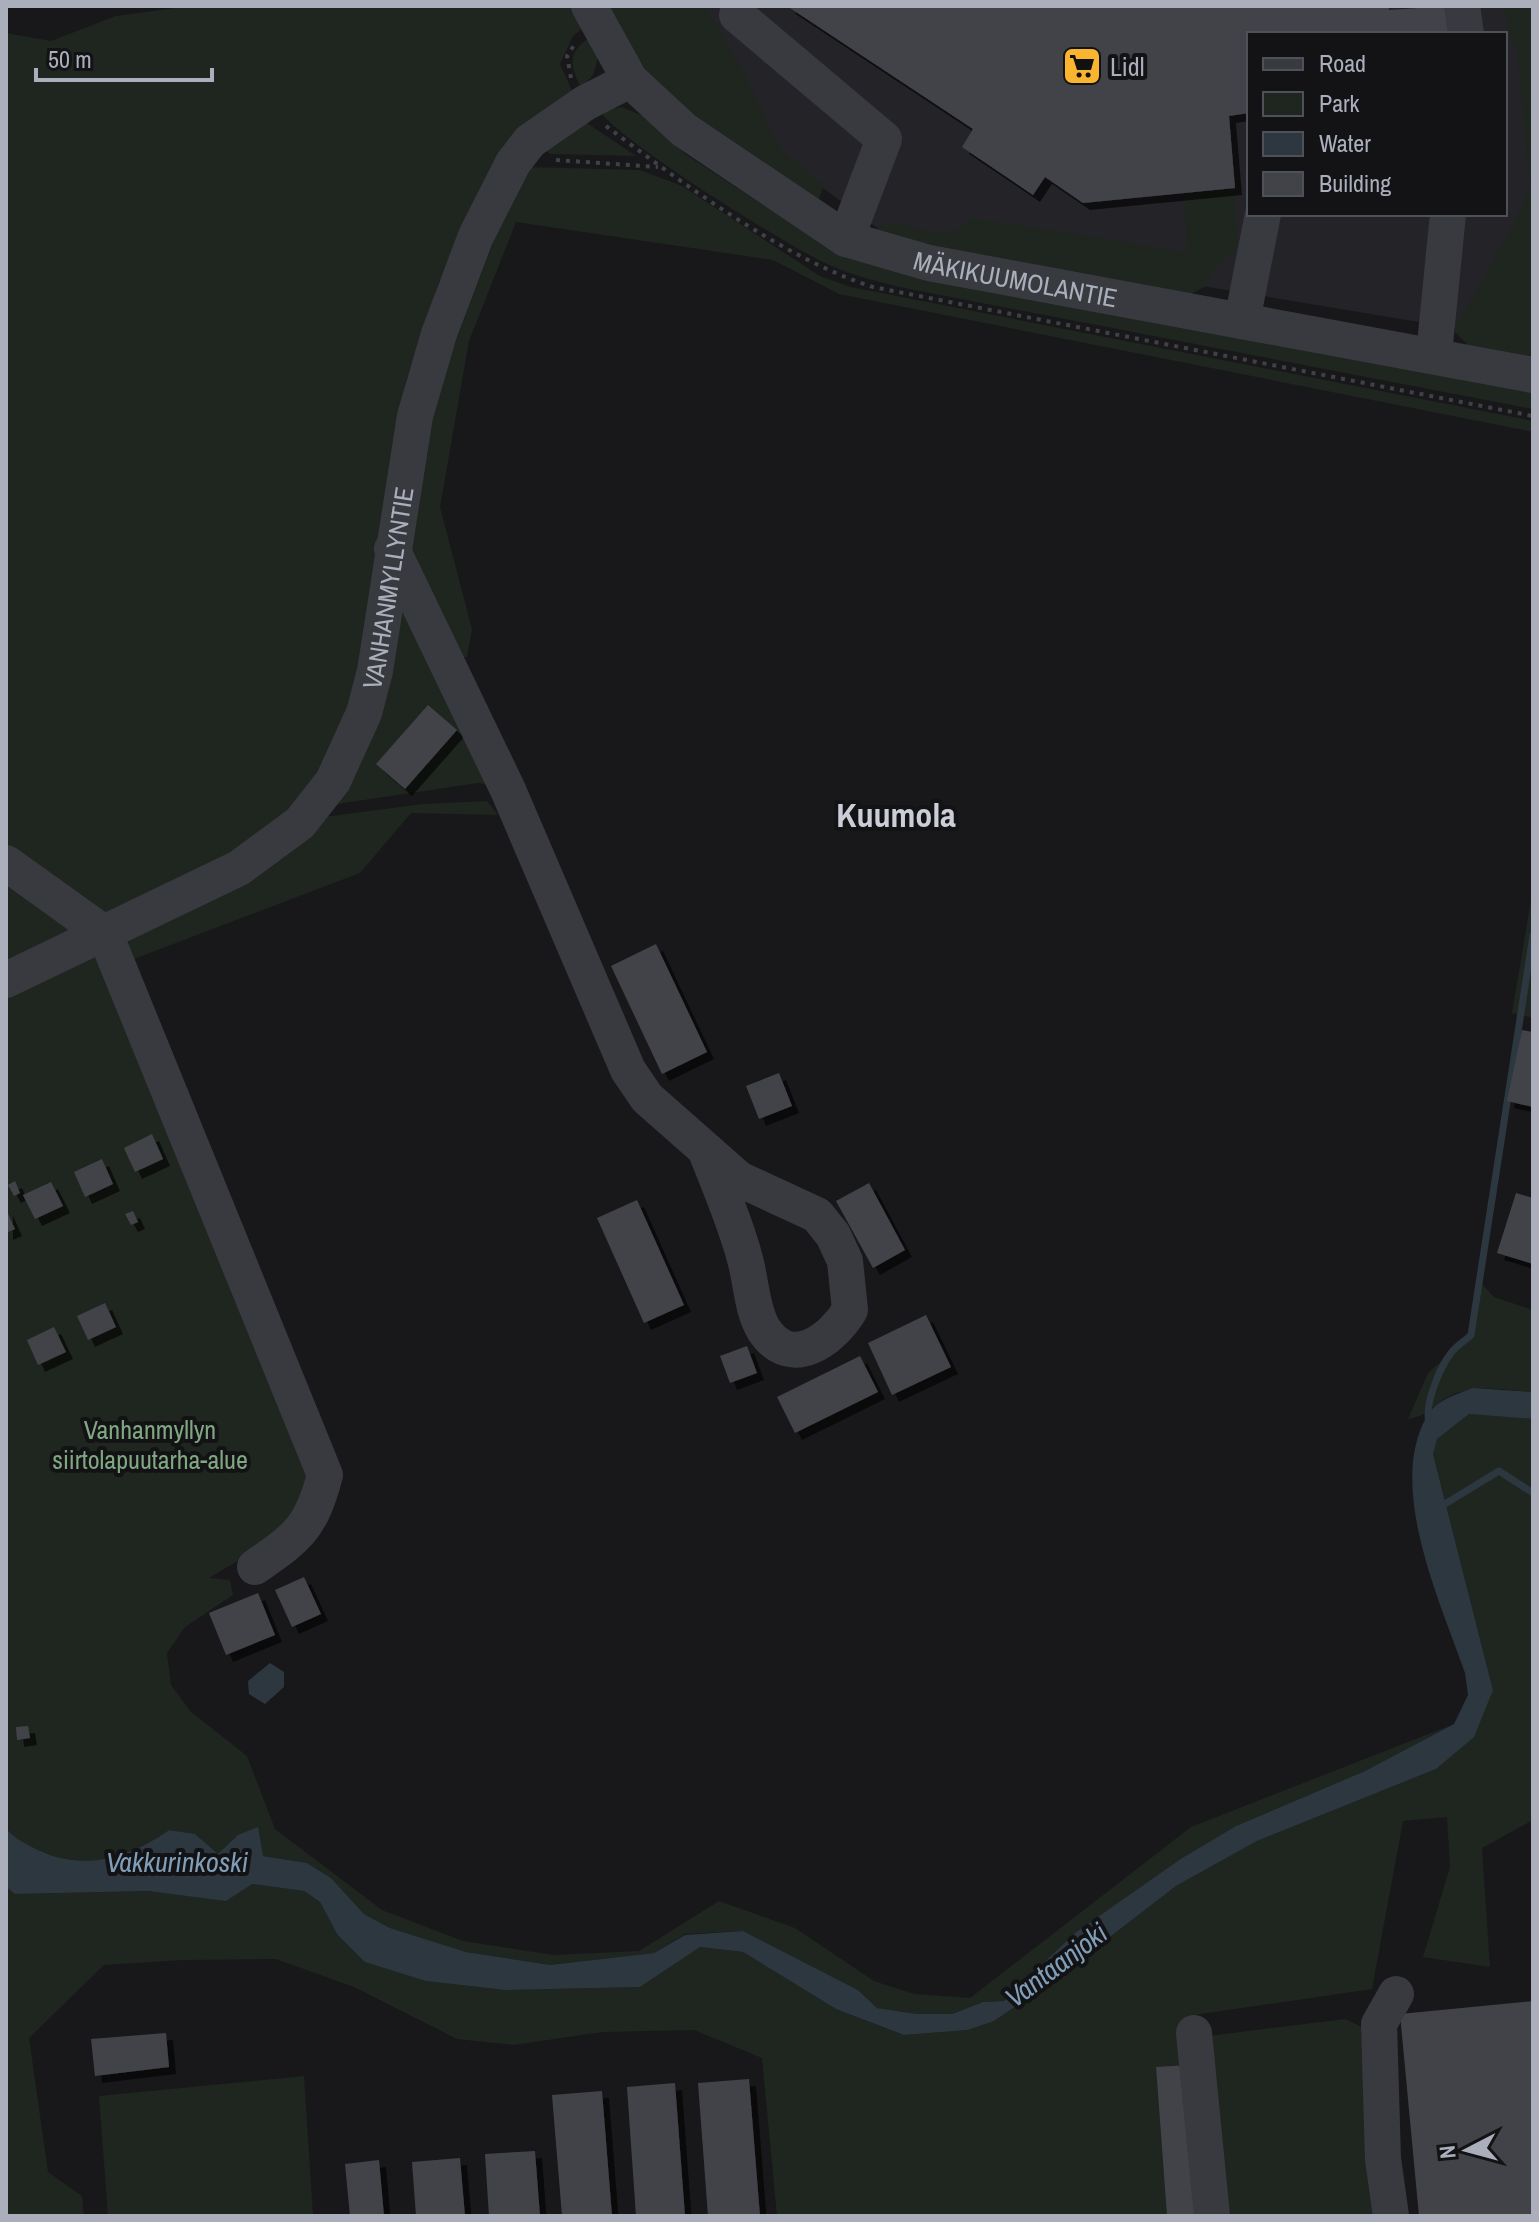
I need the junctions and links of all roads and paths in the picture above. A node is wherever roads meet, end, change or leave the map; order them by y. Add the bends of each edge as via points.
1 (589, 6) edge
2 (1462, 6) edge
3 (737, 15) dead end
4 (1466, 32) edge
5 (630, 80) junction
6 (513, 163) junction
7 (661, 167) dead end
8 (1263, 216) edge
9 (1448, 216) edge
10 (846, 239) junction
11 (1242, 321) junction
12 (1434, 354) junction
13 (1533, 375) edge
14 (392, 549) junction
15 (6, 863) edge
16 (105, 934) junction
17 (6, 980) edge
18 (705, 1149) junction
19 (255, 1567) dead end
20 (1396, 1994) dead end
21 (1194, 2033) dead end
22 (1212, 2216) edge
23 (1391, 2216) edge

1 - 5 street, MÄKIKUUMOLANTIE
2 - 4 street
3 - 10 street via 884,139
5 - 6 street, VANHANMYLLYNTIE via 552,123
5 - 10 street, MÄKIKUUMOLANTIE via 684,130
6 - 7 path via 536,159
6 - 14 street, VANHANMYLLYNTIE via 476,236 439,334 415,416
8 - 11 street
9 - 12 street
10 - 11 street, MÄKIKUUMOLANTIE via 929,263
11 - 12 street, MÄKIKUUMOLANTIE
12 - 13 street, MÄKIKUUMOLANTIE
14 - 16 street, VANHANMYLLYNTIE via 364,713 346,758 319,801 278,842 239,868
14 - 18 street via 508,790 628,1070 647,1098
15 - 16 street
16 - 17 street, VANHANMYLLYNTIE
16 - 19 street via 325,1475 316,1510 296,1539
18 - 18 street via 739,1179 817,1215 833,1235 845,1261 850,1310 826,1341 791,1350 775,1343 762,1328 745,1256
20 - 23 street via 1379,2024 1383,2159
21 - 22 street

